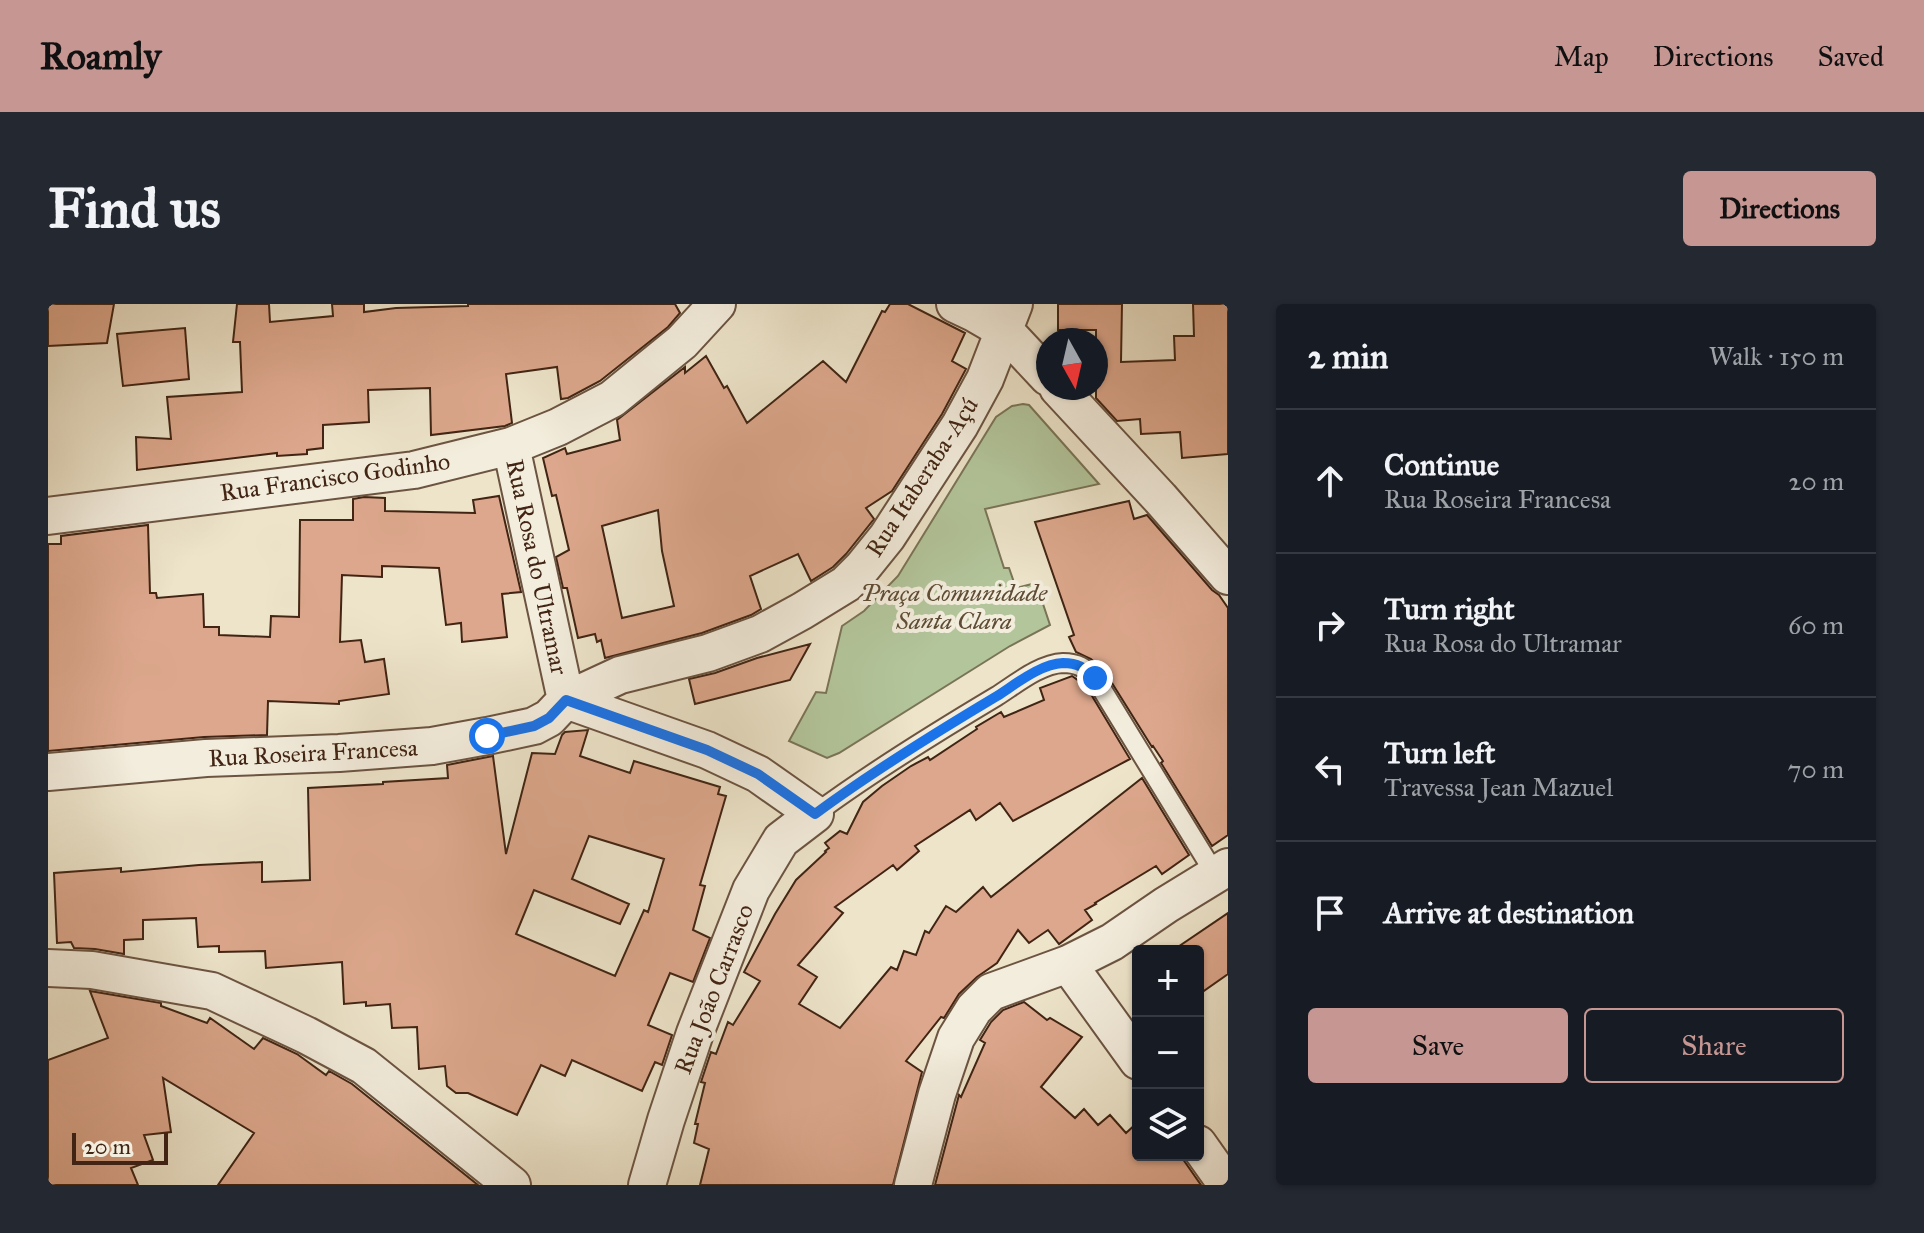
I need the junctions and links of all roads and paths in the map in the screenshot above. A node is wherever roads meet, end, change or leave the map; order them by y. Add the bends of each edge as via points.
1 (717, 304) edge
2 (955, 304) edge
3 (1010, 317) edge
4 (1036, 358) edge
5 (1069, 400) edge
6 (511, 446) junction
7 (48, 516) edge
8 (1228, 576) edge
9 (566, 700) junction
10 (48, 772) edge
11 (815, 814) junction
12 (1221, 870) edge
13 (1068, 964) junction
14 (48, 968) edge
15 (1132, 1053) edge
16 (1204, 1152) edge
17 (512, 1185) edge
18 (647, 1185) edge
19 (913, 1185) edge
20 (1227, 1185) edge

1 - 6 street, Rua Francisco Godinho via 682,342 612,399
2 - 3 street via 974,313
3 - 4 street
3 - 9 street, Rua Itaberaba-Açú via 960,425 887,537 846,584 760,634 620,675
5 - 8 street
6 - 7 street, Rua Francisco Godinho via 414,470
6 - 9 street, Rua Rosa do Ultramar
9 - 10 street, Rua Roseira Francesa via 534,726 432,746
9 - 11 street, Rua Rosa do Ultramar via 707,750 758,774
11 - 12 lane via 940,729 1042,669 1062,663 1082,666 1095,678
11 - 18 street, Rua João Carrasco via 781,840 751,890 695,1033
12 - 13 street via 1112,942
13 - 15 street
13 - 19 street via 991,992 974,1009 956,1038
14 - 17 street via 92,970 212,991 364,1066
16 - 20 street

